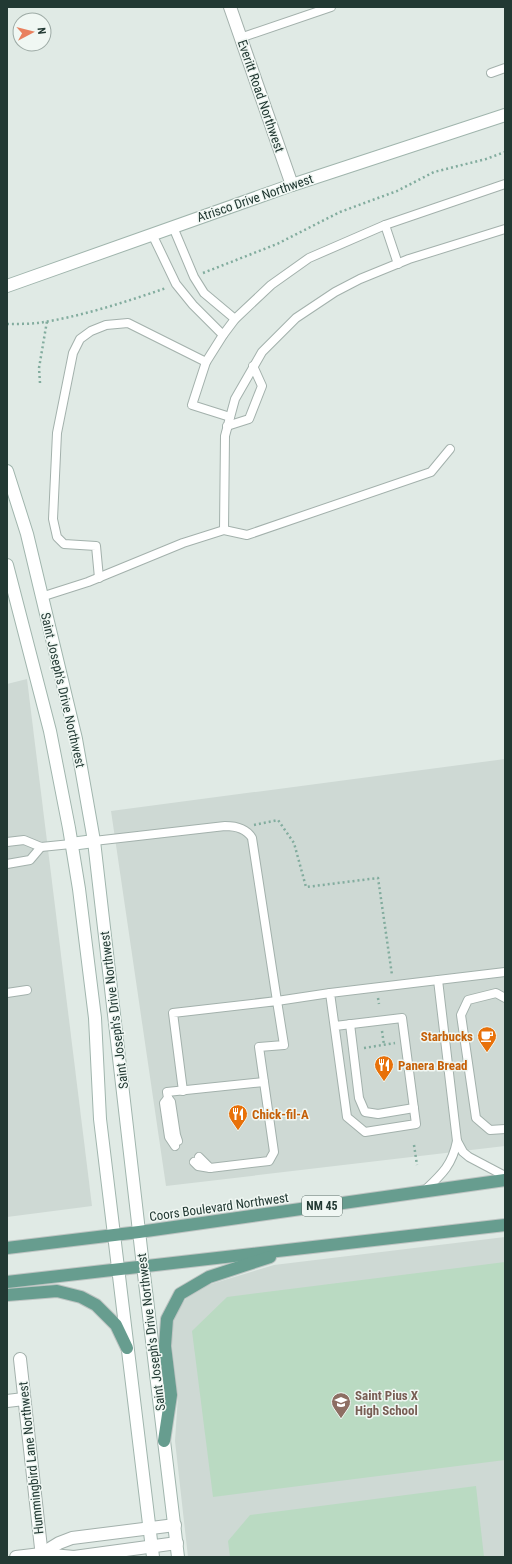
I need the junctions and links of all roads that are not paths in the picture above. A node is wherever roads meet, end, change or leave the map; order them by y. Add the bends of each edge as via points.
1 (230, 7) edge
2 (331, 7) edge
3 (240, 38) junction
4 (505, 68) edge
5 (491, 73) dead end
6 (505, 115) edge
7 (505, 184) edge
8 (292, 185) junction
9 (385, 225) junction
10 (173, 227) junction
11 (505, 229) edge
12 (152, 234) junction
13 (398, 264) junction
14 (7, 286) edge
15 (235, 319) junction
16 (223, 335) junction
17 (206, 362) junction
18 (253, 366) junction
19 (230, 417) junction
20 (227, 426) junction
21 (450, 449) dead end
22 (7, 471) edge
23 (224, 530) junction
24 (7, 565) edge
25 (99, 578) junction
26 (41, 597) junction
27 (94, 841) junction
28 (7, 842) edge
29 (71, 844) junction
30 (41, 847) junction
31 (7, 864) edge
32 (505, 972) edge
33 (438, 980) junction
34 (27, 990) dead end
35 (7, 993) edge
36 (330, 993) junction
37 (505, 998) edge
38 (277, 1001) junction
39 (350, 1024) junction
40 (335, 1026) junction
41 (264, 1082) junction
42 (184, 1091) junction
43 (414, 1108) junction
44 (505, 1129) edge
45 (457, 1140) junction
46 (177, 1143) dead end
47 (197, 1160) dead end
48 (505, 1176) edge
49 (505, 1180) edge
50 (422, 1192) junction
51 (505, 1225) edge
52 (139, 1232) junction
53 (115, 1235) junction
54 (7, 1248) edge
55 (296, 1249) junction
56 (143, 1266) junction
57 (119, 1269) junction
58 (7, 1282) edge
59 (7, 1296) edge
60 (127, 1348) junction
61 (20, 1359) dead end
62 (24, 1399) junction
63 (7, 1401) edge
64 (164, 1441) junction
65 (174, 1524) junction
66 (150, 1528) junction
67 (177, 1543) junction
68 (153, 1552) edge
69 (42, 1555) edge
70 (16, 1557) edge
71 (178, 1557) edge

1 - 3 street, Everitt Road Northwest
2 - 3 lane
3 - 8 street, Everitt Road Northwest
4 - 5 lane
6 - 8 street, Atrisco Drive Northwest
7 - 9 lane
8 - 10 street, Atrisco Drive Northwest
9 - 13 lane
9 - 15 lane via 309,258 271,285
10 - 12 street, Atrisco Drive Northwest
10 - 15 lane via 194,277 204,292
11 - 13 lane
12 - 14 street, Atrisco Drive Northwest
12 - 16 lane via 176,284
13 - 18 lane via 335,292 296,318 262,352
15 - 16 lane
16 - 17 lane
17 - 19 lane via 192,405
17 - 25 lane via 128,323 106,324 91,331 80,339 73,353 57,433 53,518 57,537 64,544 96,546
18 - 19 lane via 235,399
18 - 20 lane via 262,386 249,419
19 - 20 lane
20 - 23 lane
21 - 23 lane via 431,472 247,535
22 - 26 street, Saint Joseph's Drive Northwest via 27,534
23 - 25 lane via 183,543
24 - 29 street, Saint Joseph's Drive Northwest via 50,731
25 - 26 lane
26 - 27 street, Saint Joseph's Drive Northwest via 76,739
27 - 29 street
27 - 38 lane via 225,826 246,830 252,838
27 - 52 street, Saint Joseph's Drive Northwest
28 - 30 lane via 24,840
29 - 30 lane
29 - 53 street, Saint Joseph's Drive Northwest via 95,1018 100,1119
30 - 31 lane via 30,860
32 - 33 lane
33 - 36 lane
33 - 45 lane
34 - 35 lane
36 - 38 lane
36 - 40 lane
37 - 44 lane via 496,993 468,1000 461,1015 476,1118 490,1130
38 - 41 lane via 284,1045 259,1047
38 - 42 lane via 173,1013
39 - 40 lane
39 - 43 lane via 359,1098 364,1112 378,1114
39 - 43 lane via 402,1018
40 - 43 lane via 347,1117 365,1132 416,1124
41 - 42 lane
41 - 47 lane via 274,1152 269,1161 210,1168
42 - 46 lane via 168,1095
45 - 48 lane via 468,1157
45 - 50 lane via 452,1162
49 - 50 main road, Coors Boulevard Northwest / NM 45
50 - 52 main road, Coors Boulevard Northwest / NM 45
51 - 55 main road
52 - 53 main road, Coors Boulevard Northwest / NM 45
52 - 56 street, Saint Joseph's Drive Northwest
53 - 54 main road, Coors Boulevard Northwest / NM 45
53 - 57 street, Saint Joseph's Drive Northwest
55 - 56 main road
55 - 64 main road via 209,1277 180,1294 167,1319 165,1346 171,1395
56 - 57 main road
56 - 64 street, Saint Joseph's Drive Northwest
57 - 58 main road
57 - 60 street, Saint Joseph's Drive Northwest
59 - 60 main road via 57,1292 81,1297 96,1305 116,1325
60 - 66 street, Saint Joseph's Drive Northwest
61 - 62 street, Hummingbird Lane Northwest
62 - 63 street
62 - 69 street, Hummingbird Lane Northwest
64 - 65 street, Saint Joseph's Drive Northwest
65 - 66 street
65 - 67 street, Saint Joseph's Drive Northwest
66 - 68 street, Saint Joseph's Drive Northwest
66 - 69 street via 72,1538 59,1543
67 - 68 street
67 - 71 street, Saint Joseph's Drive Northwest
68 - 69 street via 74,1557
69 - 70 street

